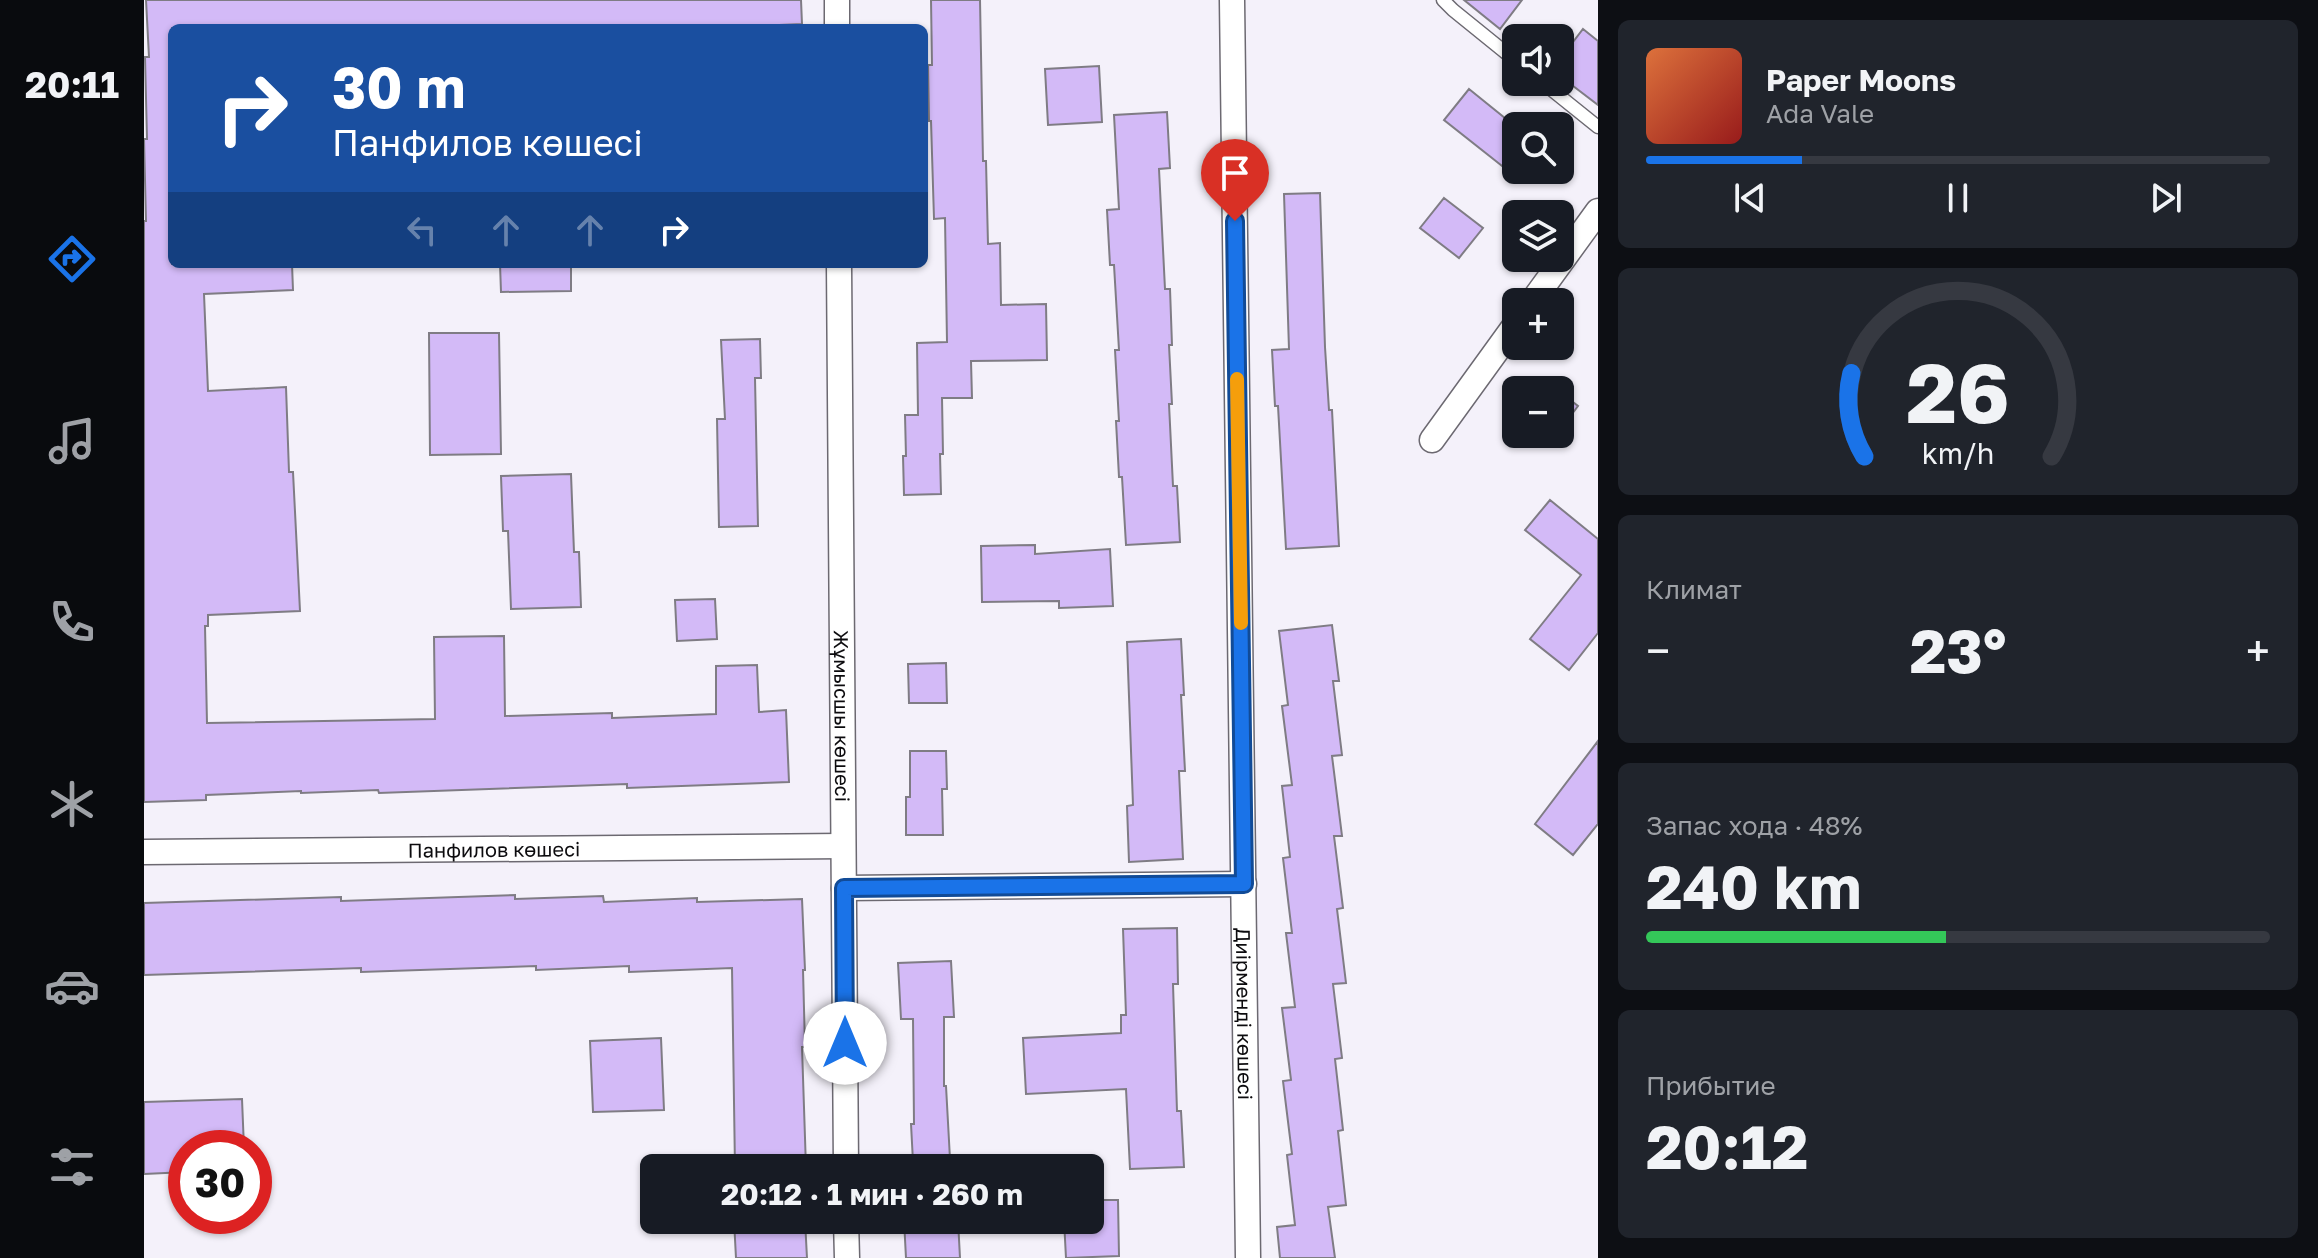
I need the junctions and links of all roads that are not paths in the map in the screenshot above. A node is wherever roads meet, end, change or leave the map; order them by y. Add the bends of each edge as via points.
1 (837, 0) edge
2 (1232, 0) edge
3 (1443, 0) edge
4 (837, 24) edge
5 (1502, 50) edge
6 (1559, 96) edge
7 (1598, 127) edge
8 (1598, 211) edge
9 (839, 268) edge
10 (1542, 288) edge
11 (1502, 343) edge
12 (1432, 440) dead end
13 (843, 846) junction
14 (144, 852) edge
15 (1244, 884) junction
16 (844, 888) junction
17 (846, 1154) edge
18 (846, 1234) edge
19 (847, 1258) edge
20 (1248, 1258) edge

1 - 4 street
2 - 15 street, Диірменді көшесі
3 - 5 lane
6 - 7 lane
8 - 10 street
9 - 13 street, Жұмысшы көшесі
11 - 12 street
13 - 14 street, Панфилов көшесі
13 - 16 street, Жұмысшы көшесі
15 - 16 street
15 - 20 street, Диірменді көшесі
16 - 17 street, Жұмысшы көшесі
18 - 19 street

